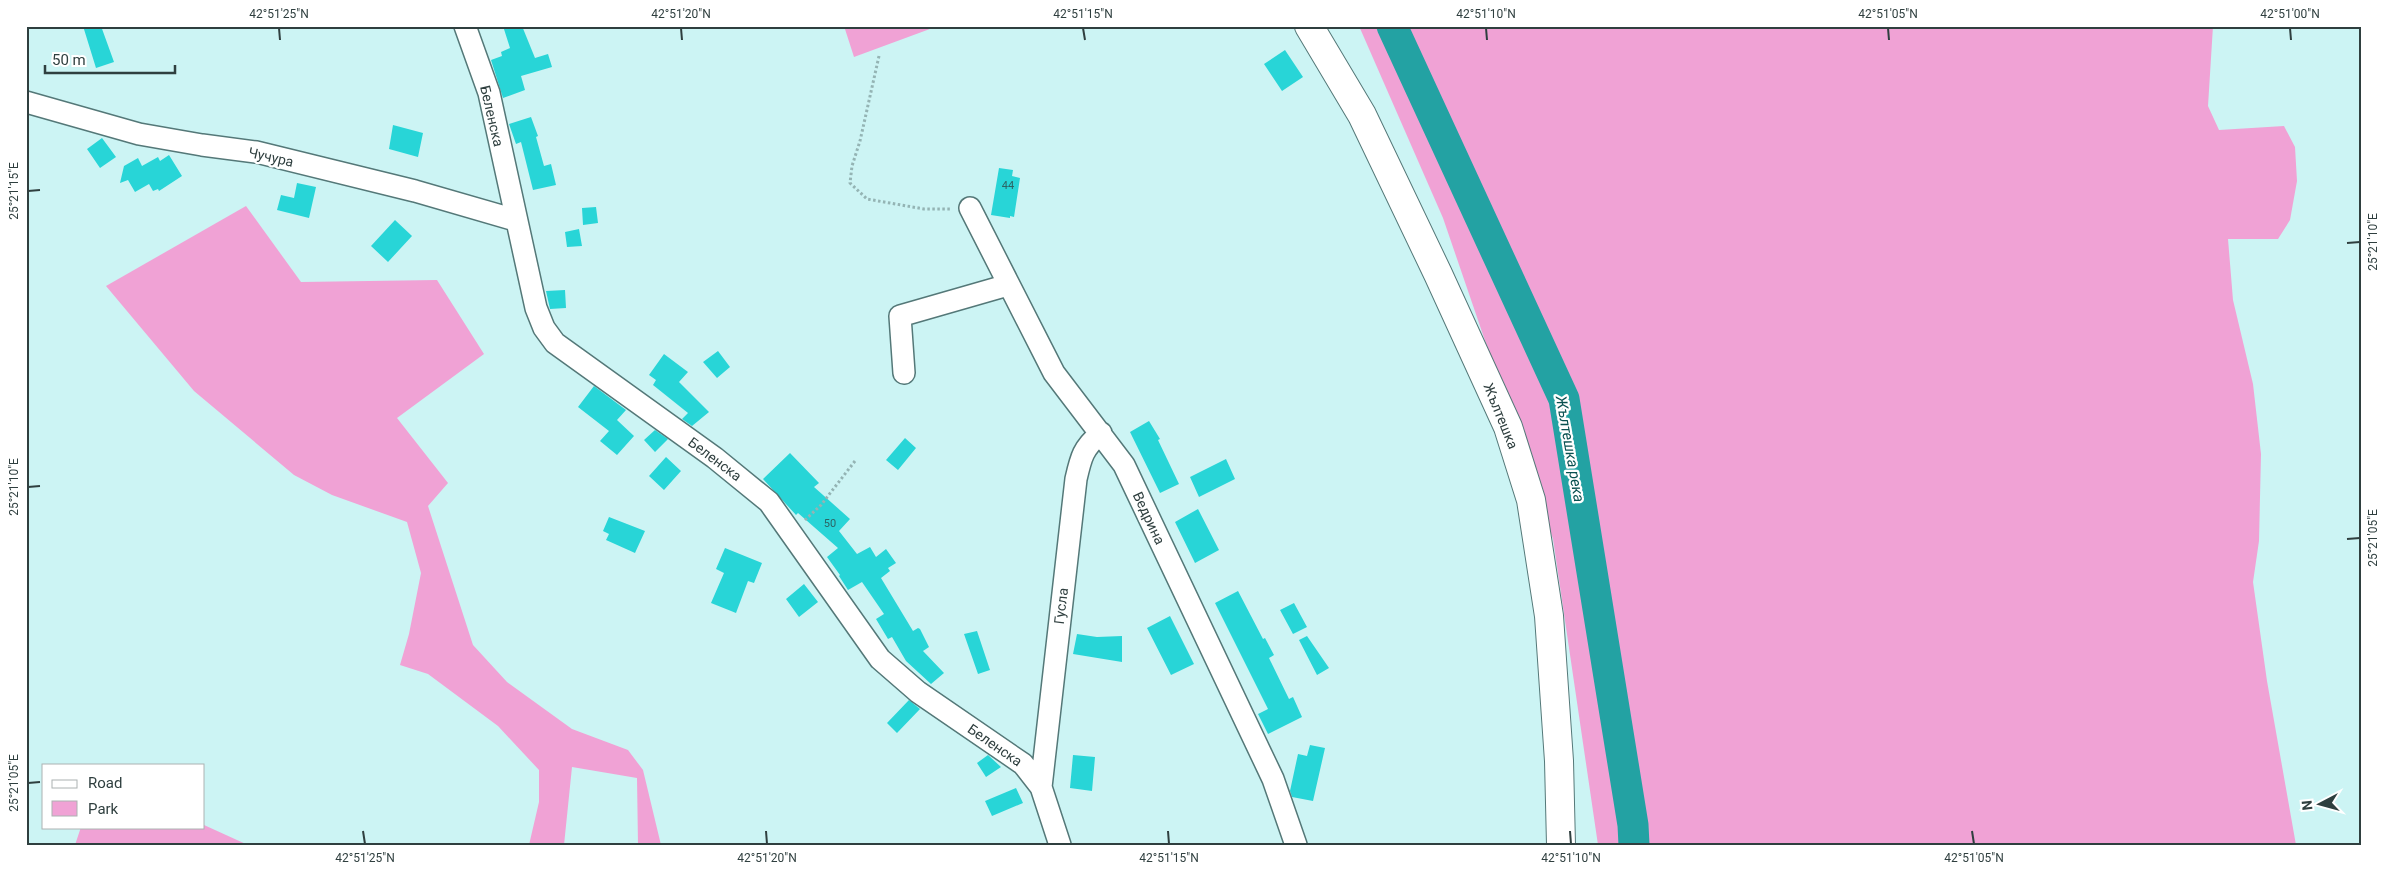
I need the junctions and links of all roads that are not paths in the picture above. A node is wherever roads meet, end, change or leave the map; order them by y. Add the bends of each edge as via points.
1 (465, 26) edge
2 (1309, 26) edge
3 (26, 102) edge
4 (970, 208) road end
5 (515, 220) junction
6 (1008, 285) junction
7 (904, 374) dead end
8 (1101, 433) junction
9 (1041, 787) junction
10 (1060, 845) edge
11 (1296, 845) edge
12 (1561, 845) edge

1 - 5 street, Беленска via 489,94
2 - 12 main road, Жълтешка via 1362,115 1438,274 1508,427 1531,500 1549,616 1560,761
3 - 5 street, Чучура via 139,134 256,152 415,191
4 - 6 street, Ведрина
5 - 9 street, Беленска via 536,308 544,328 555,343 715,458 769,502 880,659 918,692 1024,764
6 - 7 street via 900,316
6 - 8 street, Ведрина via 1054,373
8 - 9 street, Гусла via 1081,455 1076,479
8 - 11 street, Ведрина via 1124,465 1273,779
9 - 10 street, Беленска

